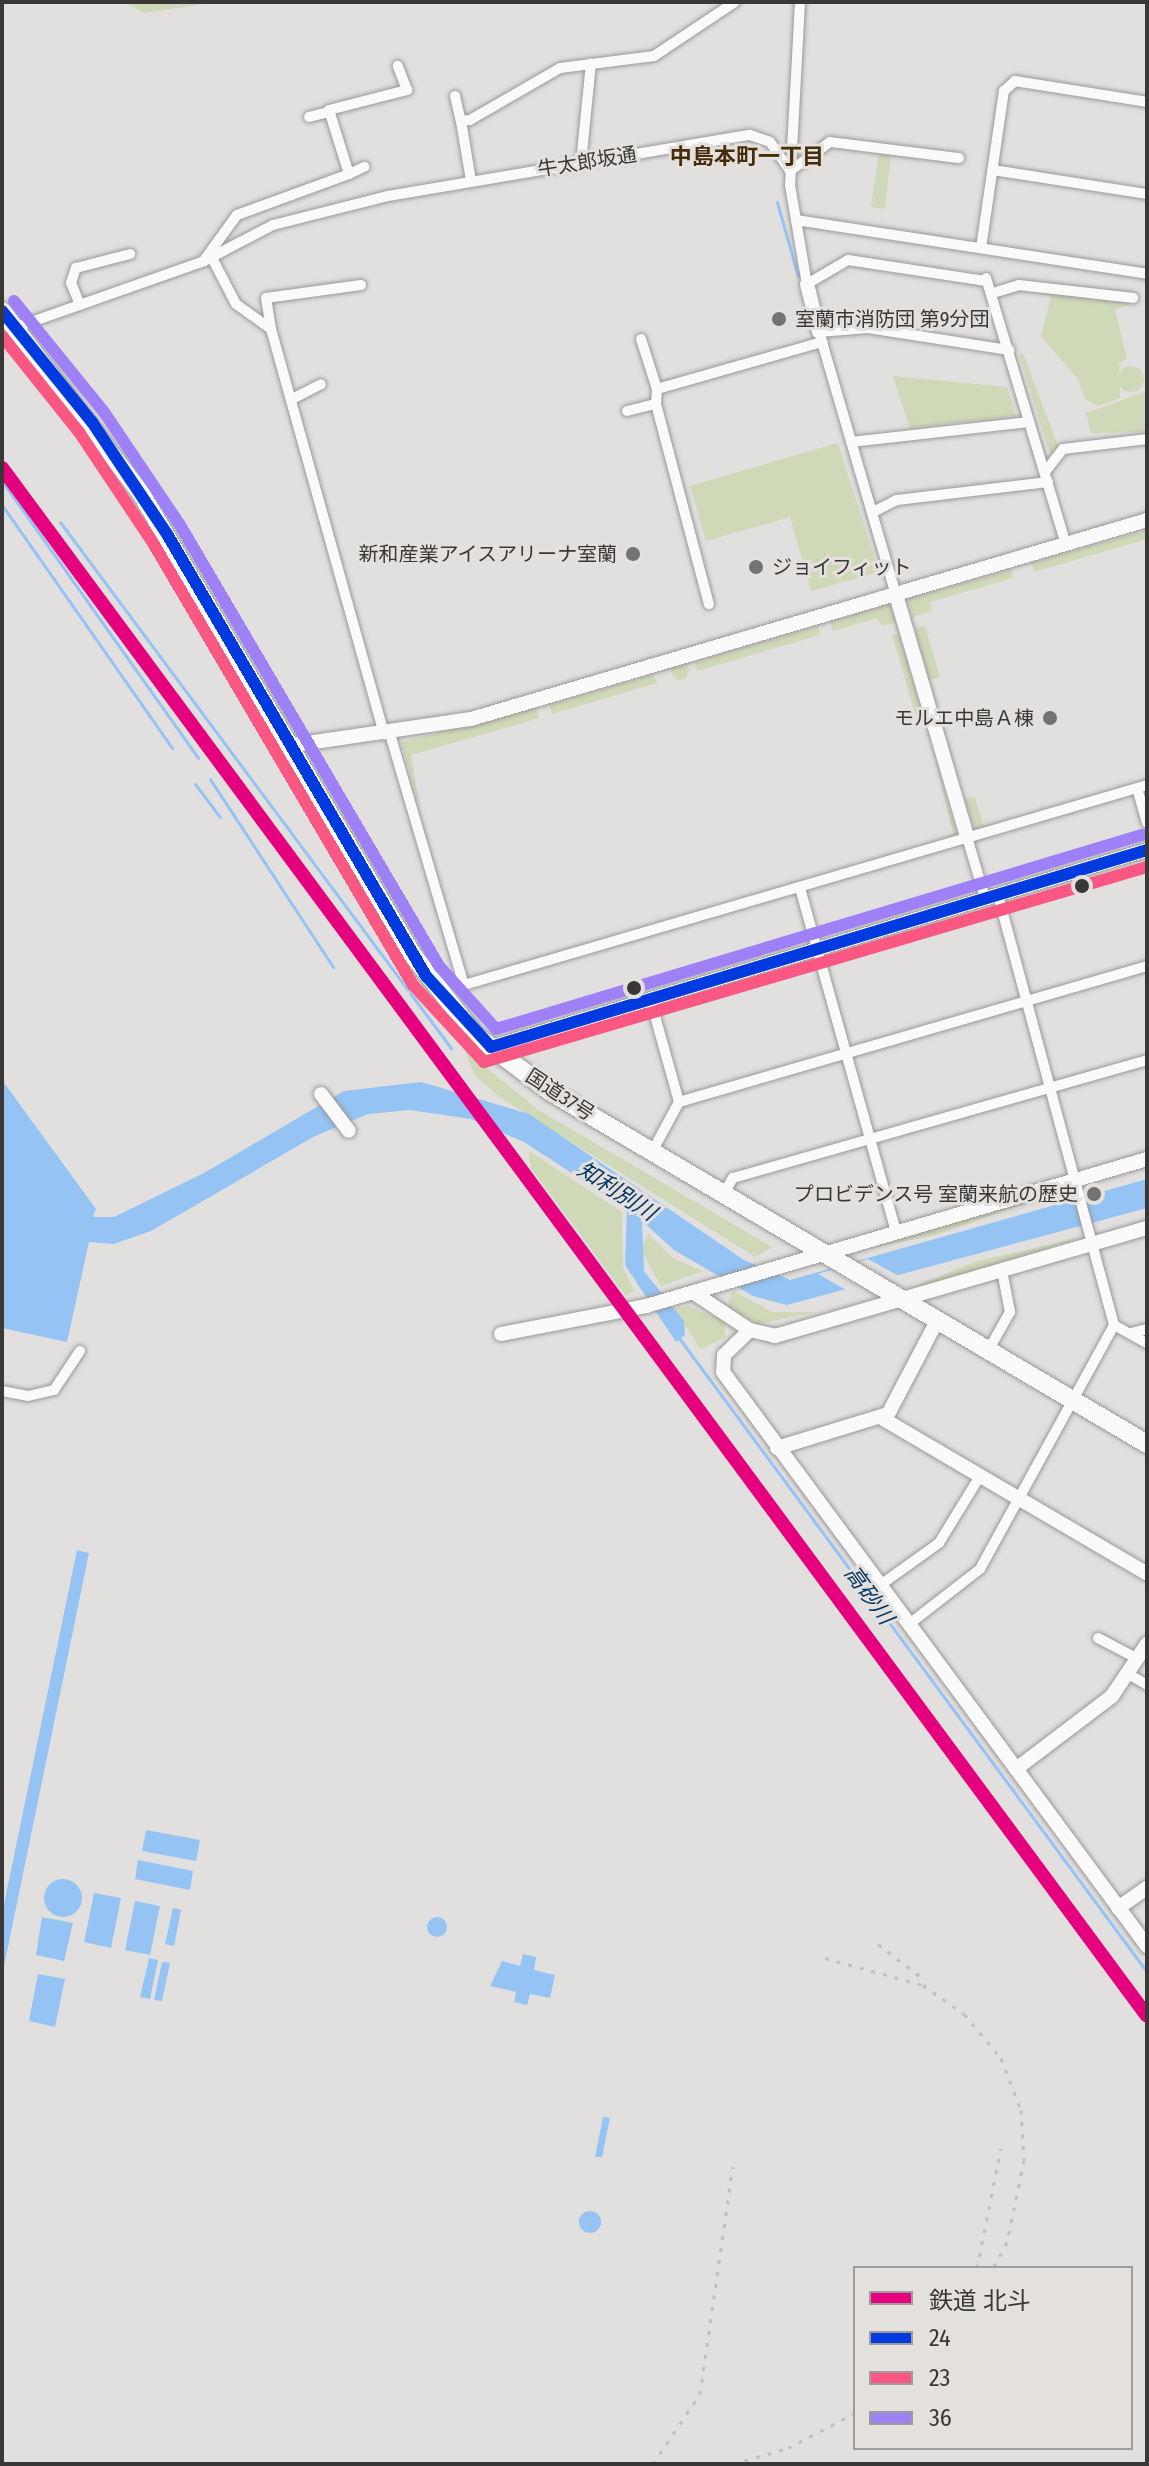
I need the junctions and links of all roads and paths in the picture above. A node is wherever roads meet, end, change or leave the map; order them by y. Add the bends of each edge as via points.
1 (735, 2) edge
2 (800, 2) edge
3 (591, 63) junction
4 (398, 66) dead end
5 (455, 96) dead end
6 (1147, 102) edge
7 (329, 112) junction
8 (309, 117) dead end
9 (461, 121) junction
10 (959, 158) dead end
11 (581, 163) junction
12 (364, 167) dead end
13 (993, 170) junction
14 (790, 171) junction
15 (349, 174) junction
16 (471, 181) junction
17 (1147, 194) edge
18 (796, 220) junction
19 (981, 248) junction
20 (130, 254) dead end
21 (208, 259) junction
22 (1147, 274) edge
23 (807, 284) junction
24 (361, 285) dead end
25 (993, 293) junction
26 (1133, 298) dead end
27 (80, 305) junction
28 (2, 311) edge
29 (17, 327) junction
30 (271, 329) junction
31 (821, 337) junction
32 (641, 339) dead end
33 (1009, 350) junction
34 (321, 384) dead end
35 (657, 389) junction
36 (294, 398) junction
37 (656, 404) junction
38 (627, 411) dead end
39 (1029, 422) junction
40 (1147, 439) edge
41 (851, 442) junction
42 (1046, 477) junction
43 (873, 512) junction
44 (1147, 520) edge
45 (1066, 544) junction
46 (896, 595) junction
47 (709, 604) dead end
48 (387, 734) junction
49 (294, 745) junction
50 (1142, 787) edge
51 (1147, 823) edge
52 (967, 837) junction
53 (1147, 850) edge
54 (800, 888) junction
55 (992, 896) junction
56 (819, 947) junction
57 (1147, 966) edge
58 (650, 998) junction
59 (1027, 1001) junction
60 (491, 1047) junction
61 (848, 1053) junction
62 (1147, 1060) edge
63 (1050, 1089) junction
64 (321, 1094) dead end
65 (679, 1102) junction
66 (349, 1131) dead end
67 (871, 1138) junction
68 (652, 1152) junction
69 (1147, 1159) edge
70 (1074, 1180) junction
71 (723, 1195) junction
72 (1147, 1228) edge
73 (896, 1232) junction
74 (1092, 1244) junction
75 (823, 1253) junction
76 (1002, 1271) junction
77 (694, 1293) junction
78 (901, 1300) junction
79 (937, 1321) junction
80 (1114, 1325) junction
81 (1147, 1329) edge
82 (750, 1330) junction
83 (1131, 1333) junction
84 (501, 1334) dead end
85 (1147, 1343) edge
86 (80, 1351) dead end
87 (988, 1351) junction
88 (2, 1391) edge
89 (1071, 1399) junction
90 (884, 1415) junction
91 (1147, 1444) edge
92 (777, 1448) junction
93 (980, 1476) junction
94 (1022, 1501) junction
95 (1147, 1574) edge
96 (879, 1586) junction
97 (908, 1625) junction
98 (1098, 1638) dead end
99 (1147, 1644) edge
100 (1138, 1659) junction
101 (1130, 1675) junction
102 (1147, 1685) edge
103 (1016, 1769) junction
104 (1147, 1888) edge
105 (1118, 1908) junction
106 (1147, 1946) edge

1 - 3 street via 654,56
2 - 14 street
3 - 9 street via 560,68
3 - 11 street
4 - 7 street via 407,90
5 - 9 street
6 - 13 street via 1015,81 1004,91
7 - 8 street
7 - 15 street
9 - 16 street
10 - 14 street via 830,142
11 - 14 street, 牛太郎坂通 via 750,135 770,142
11 - 16 street, 牛太郎坂通
12 - 15 street
13 - 17 street
13 - 19 street
14 - 18 street
15 - 21 street via 237,215
16 - 21 street, 牛太郎坂通 via 305,215
18 - 19 street
18 - 23 street
19 - 22 street
20 - 27 street via 76,268 71,283
21 - 27 street
21 - 30 street via 236,304
23 - 25 street via 848,260 986,279
23 - 31 street
24 - 30 street via 266,298
25 - 26 street via 1019,285
25 - 33 street
27 - 29 street
28 - 29 highway, 国道37号
29 - 49 highway, 国道37号 via 125,469
30 - 36 street
31 - 33 street via 868,328
31 - 35 street
31 - 41 street
32 - 35 street
33 - 39 street
34 - 36 street
35 - 37 street
36 - 48 street
37 - 38 street
37 - 47 street
39 - 41 street
39 - 42 street
40 - 42 street via 1063,449
41 - 43 street
42 - 43 street via 897,500
42 - 45 street
43 - 46 street
44 - 45 street
45 - 46 street
46 - 48 street via 471,719
46 - 52 street
48 - 49 street
48 - 54 street via 464,985
49 - 60 highway, 国道37号 via 426,976
50 - 51 street
50 - 52 street
52 - 54 street
52 - 55 street
53 - 55 street
54 - 56 street
55 - 56 street
55 - 59 street
56 - 58 street
56 - 61 street
57 - 59 street
58 - 60 street
58 - 65 street
59 - 61 street
59 - 63 street
60 - 68 highway, 国道37号
61 - 65 street
61 - 67 street
62 - 63 street
63 - 67 street
63 - 70 street
64 - 66 street
65 - 68 street
67 - 71 street via 733,1178
67 - 73 street
68 - 71 highway, 国道37号
69 - 70 street
70 - 73 street
70 - 74 street
71 - 75 highway, 国道37号
72 - 74 street
73 - 75 street
74 - 76 street
74 - 80 street
75 - 77 street
75 - 78 highway, 国道37号
76 - 78 street
76 - 87 street via 1010,1312
77 - 82 street
77 - 84 street
78 - 79 highway, 国道37号
78 - 82 street via 775,1336
79 - 87 highway, 国道37号
79 - 90 street
80 - 83 street
80 - 89 street
81 - 83 street
82 - 92 street via 720,1364
83 - 85 street
86 - 88 street via 54,1390 28,1396
87 - 89 highway, 国道37号
89 - 91 highway, 国道37号
89 - 94 street
90 - 92 street
90 - 93 street
92 - 96 street
93 - 94 street
93 - 96 street via 939,1543
94 - 95 street
94 - 97 street via 980,1569
96 - 97 street
97 - 103 street
98 - 100 street
99 - 100 street
100 - 101 street
101 - 102 street
101 - 103 street
103 - 105 street
104 - 105 street
105 - 106 street

